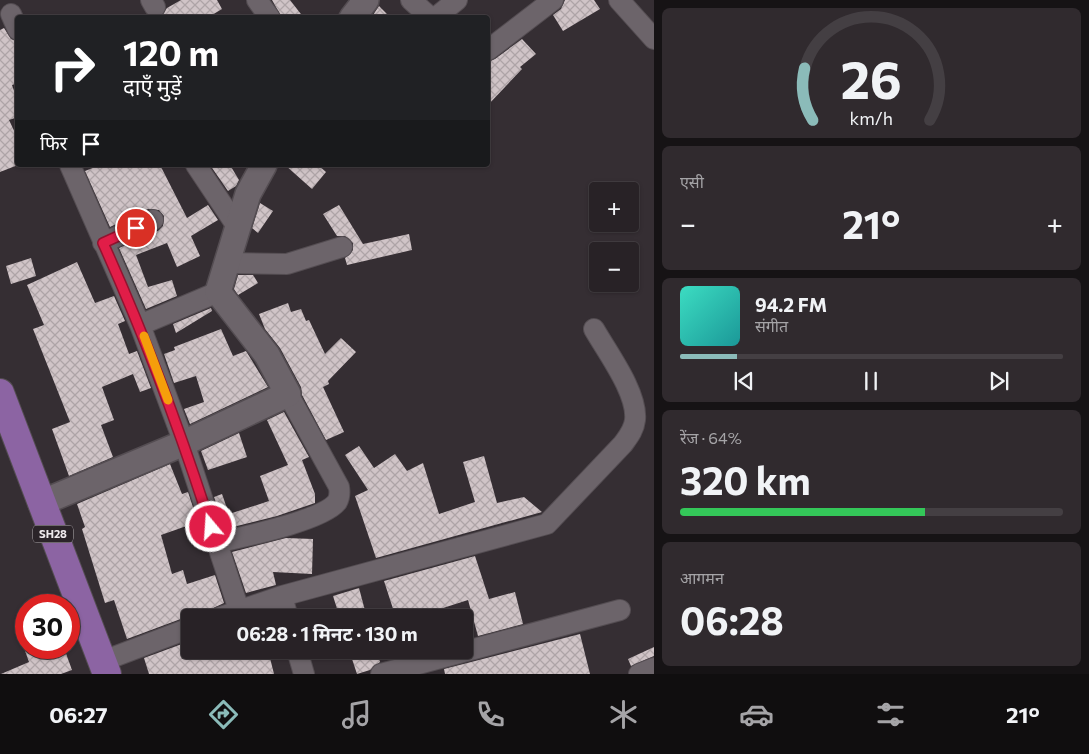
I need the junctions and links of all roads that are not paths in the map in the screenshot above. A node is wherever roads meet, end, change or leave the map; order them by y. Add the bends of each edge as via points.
1 (257, 0) edge
2 (366, 0) edge
3 (411, 0) edge
4 (457, 0) edge
5 (553, 0) edge
6 (631, 3) edge
7 (268, 15) edge
8 (354, 15) edge
9 (428, 15) edge
10 (439, 15) edge
11 (654, 39) edge
12 (490, 48) edge
13 (73, 167) edge
14 (197, 167) edge
15 (263, 167) edge
16 (153, 220) dead end
17 (238, 228) junction
18 (103, 243) junction
19 (342, 247) dead end
20 (228, 262) junction
21 (218, 292) junction
22 (140, 325) junction
23 (594, 329) dead end
24 (0, 393) edge
25 (288, 394) junction
26 (184, 443) junction
27 (41, 503) junction
28 (216, 543) junction
29 (282, 596) junction
30 (239, 609) edge
31 (242, 609) edge
32 (286, 609) edge
33 (620, 610) dead end
34 (181, 632) edge
35 (300, 659) edge
36 (105, 668) edge
37 (654, 668) edge
38 (304, 674) edge
39 (381, 674) edge
40 (639, 674) edge

1 - 7 street
2 - 8 street
3 - 9 street
4 - 10 street
5 - 12 street
6 - 11 street
13 - 18 street
14 - 17 street
15 - 17 street via 248,194
16 - 18 street
17 - 20 street
18 - 22 street
19 - 20 street via 287,264
20 - 21 street
21 - 22 street
21 - 25 street via 267,355
22 - 26 street
23 - 29 street via 631,395 635,421 623,444 547,524
24 - 27 main road, SH28
25 - 26 street
25 - 28 street via 339,487 340,496 326,510 295,522
26 - 27 street
26 - 28 street
27 - 36 main road, SH28
28 - 30 street
29 - 31 street
29 - 32 street
33 - 39 street
34 - 36 street
35 - 38 street
37 - 40 street

